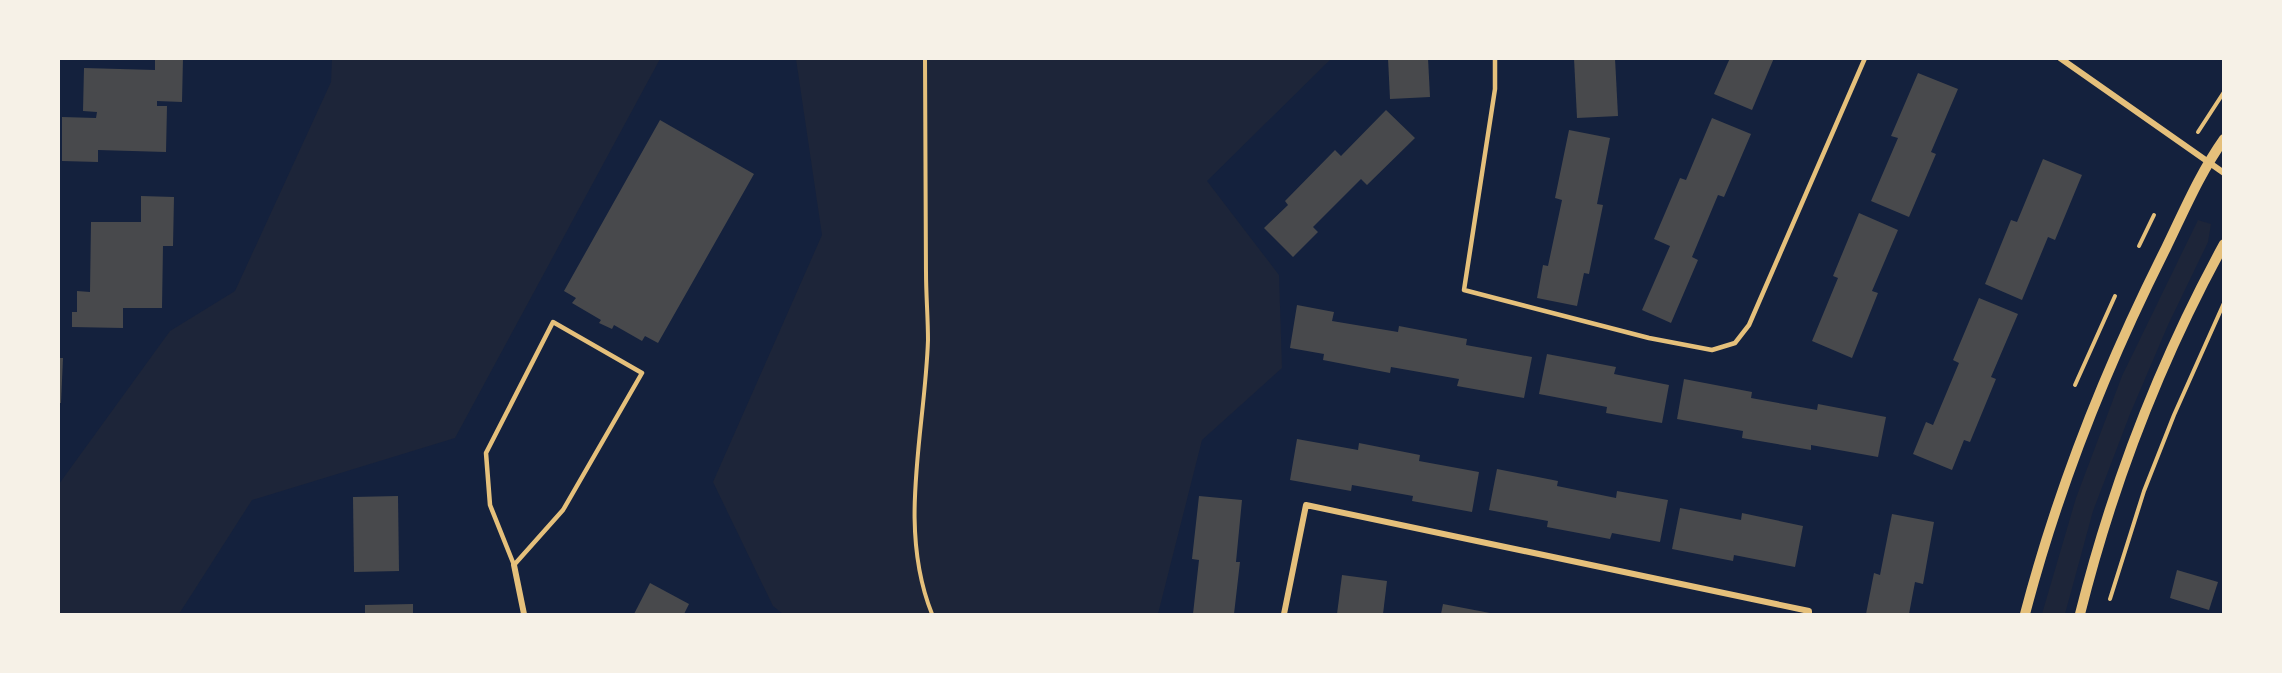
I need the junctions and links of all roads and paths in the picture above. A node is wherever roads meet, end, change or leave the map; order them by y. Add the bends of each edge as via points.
1 (924, 58) edge
2 (1495, 58) edge
3 (1865, 58) edge
4 (2060, 58) edge
5 (2223, 139) edge
6 (2207, 163) junction
7 (2223, 173) edge
8 (2223, 244) edge
9 (2223, 303) edge
10 (514, 565) junction
11 (2109, 603) dead end
12 (524, 615) edge
13 (932, 615) edge
14 (1284, 615) edge
15 (1809, 615) edge
16 (2025, 615) edge
17 (2079, 615) edge

1 - 13 path via 927,381 914,517 916,556
2 - 3 lane via 1496,89 1464,290 1649,338 1712,350 1735,343 1749,325
4 - 6 street
5 - 6 street
6 - 7 street
6 - 16 street via 2090,417 2061,494
8 - 17 street via 2142,417 2113,498
9 - 11 path via 2144,491
10 - 10 lane via 490,505 486,453 554,322 642,373 563,510
10 - 12 street
14 - 15 street via 1306,505 1809,611

